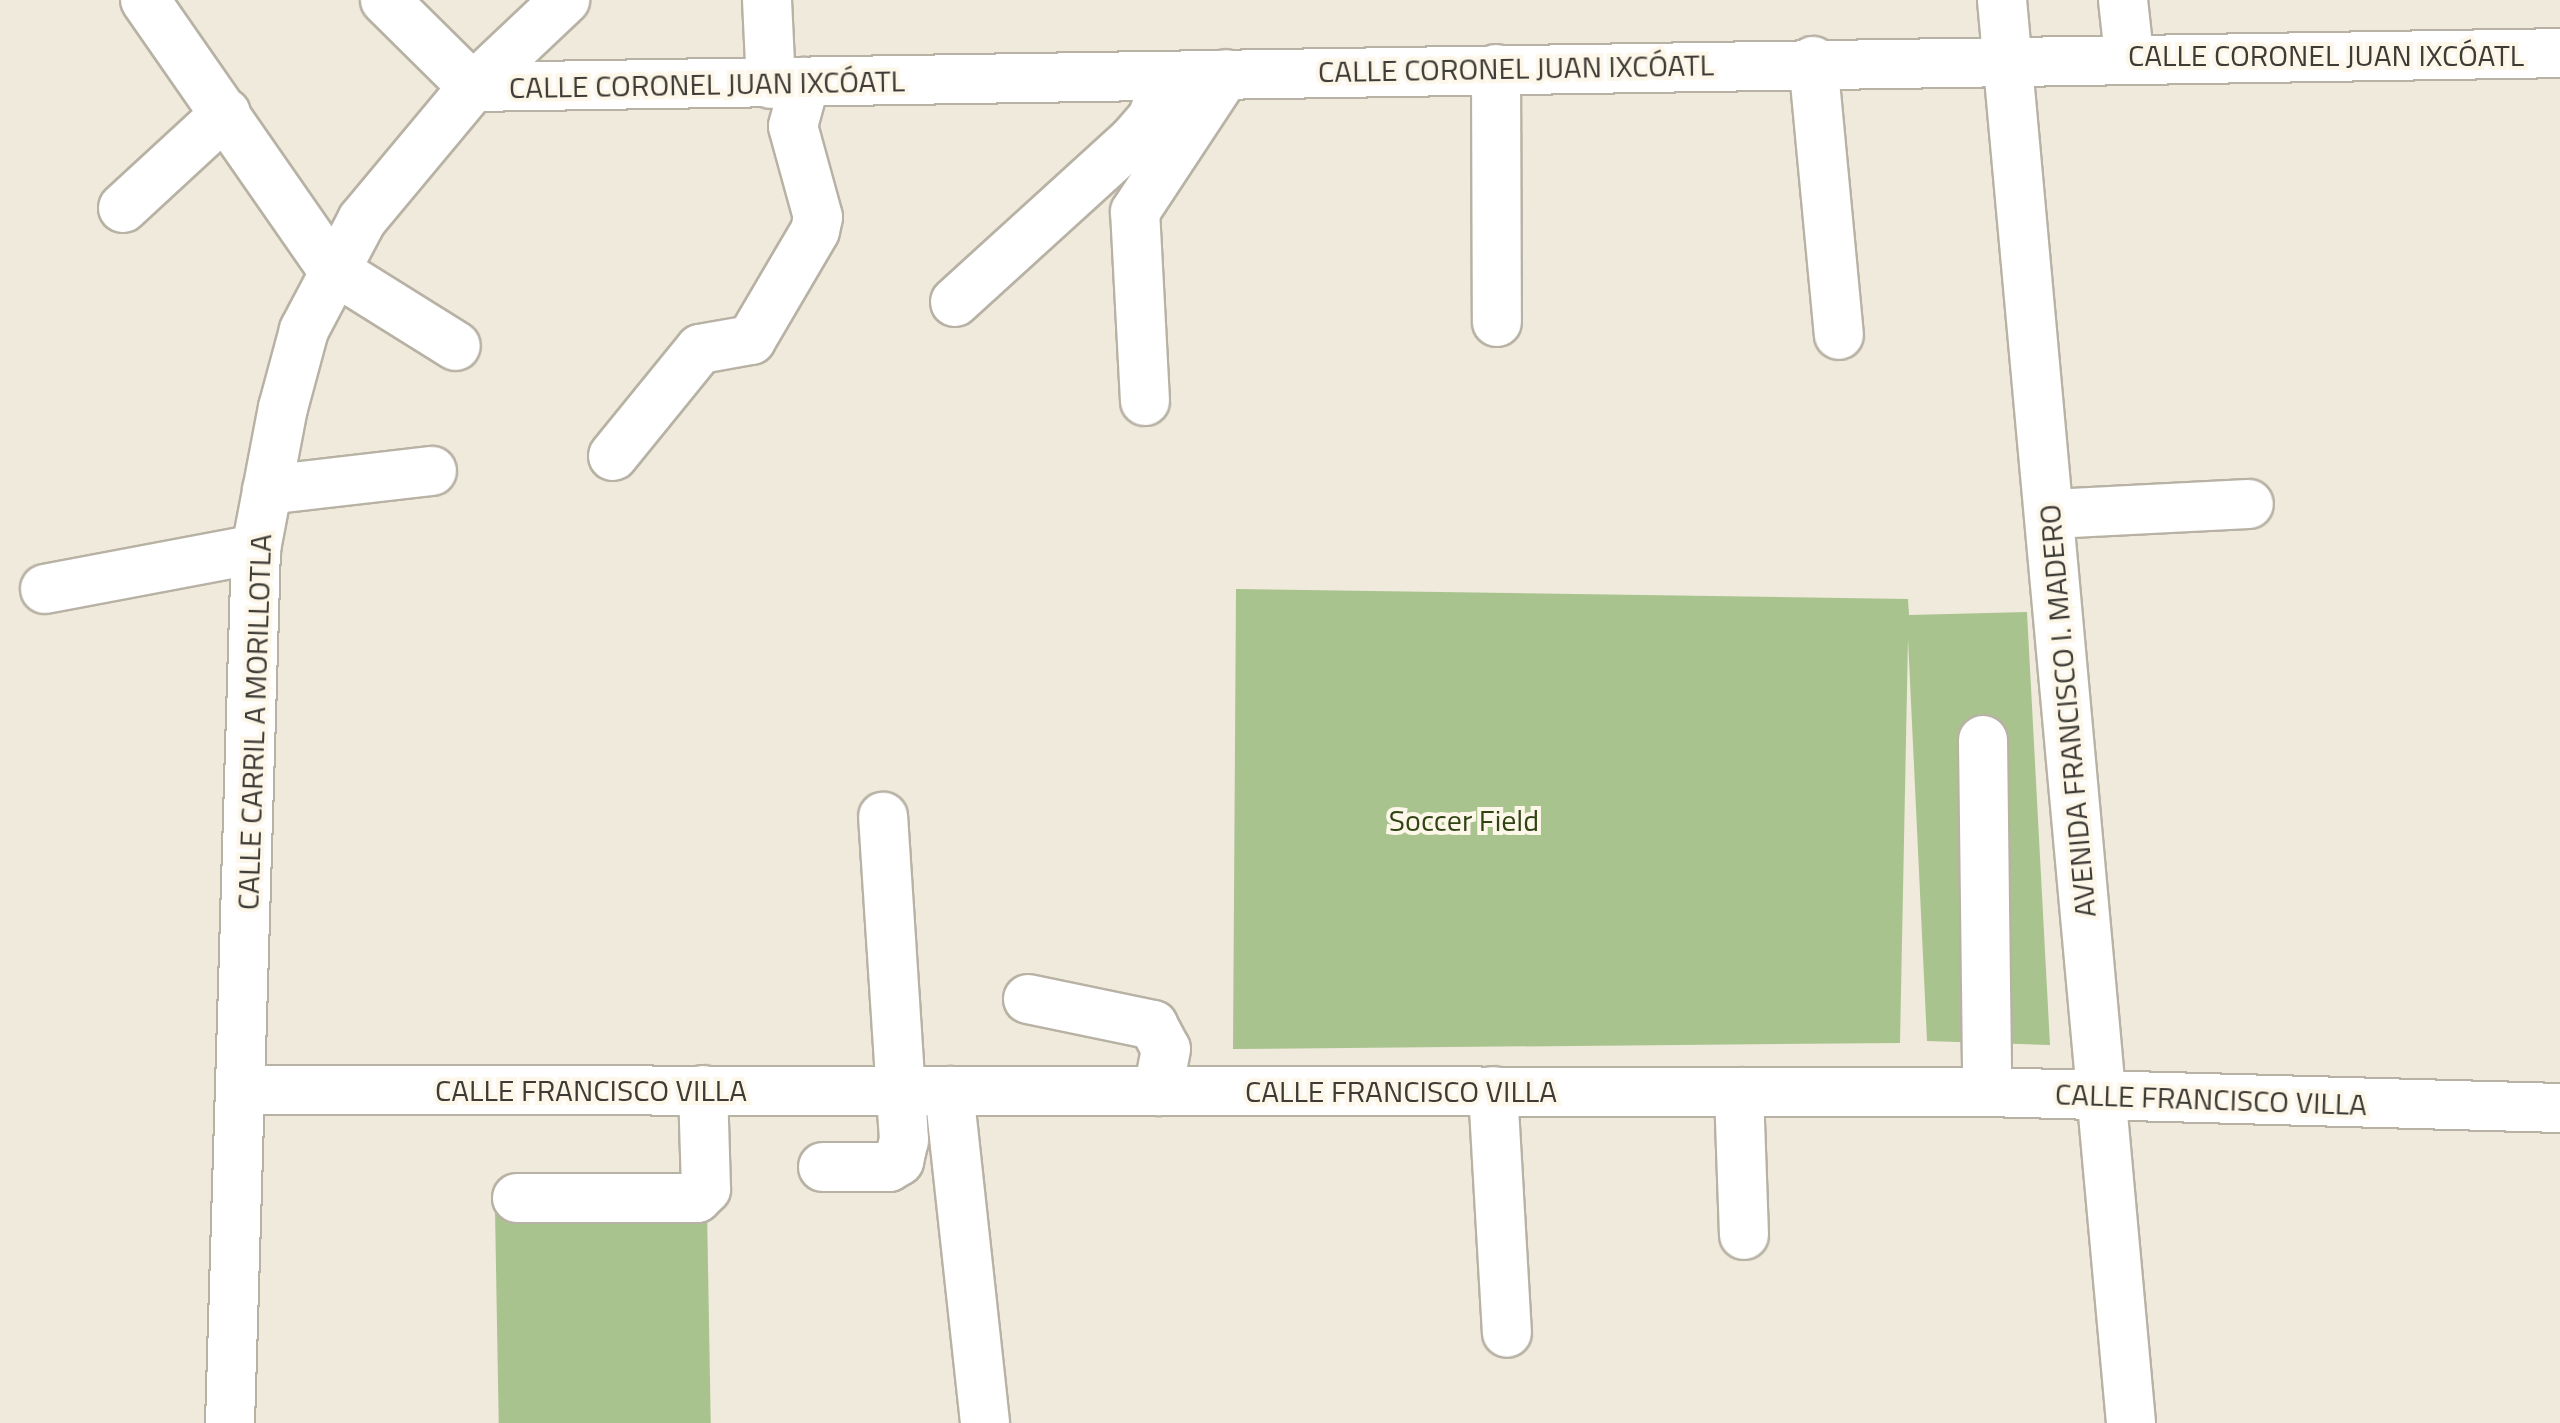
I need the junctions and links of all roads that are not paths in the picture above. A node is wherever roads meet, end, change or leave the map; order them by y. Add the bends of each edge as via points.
1 (145, 0) edge
2 (385, 0) edge
3 (564, 0) edge
4 (767, 0) edge
5 (2002, 0) edge
6 (2123, 0) edge
7 (2560, 53) edge
8 (2129, 55) junction
9 (1813, 61) junction
10 (2006, 62) junction
11 (1496, 68) junction
12 (1226, 74) junction
13 (1167, 78) junction
14 (788, 83) junction
15 (473, 87) junction
16 (226, 113) junction
17 (123, 208) dead end
18 (331, 268) junction
19 (955, 302) dead end
20 (1497, 322) dead end
21 (1839, 335) dead end
22 (456, 346) dead end
23 (1145, 401) dead end
24 (613, 456) dead end
25 (432, 471) dead end
26 (267, 490) junction
27 (2249, 504) dead end
28 (2051, 514) junction
29 (256, 549) junction
30 (45, 589) dead end
31 (1983, 740) dead end
32 (884, 817) dead end
33 (1028, 999) dead end
34 (242, 1090) junction
35 (704, 1090) junction
36 (901, 1090) junction
37 (950, 1090) junction
38 (1158, 1091) junction
39 (1493, 1091) junction
40 (1739, 1092) junction
41 (1986, 1092) junction
42 (2099, 1096) junction
43 (2560, 1108) edge
44 (823, 1168) dead end
45 (517, 1198) dead end
46 (1744, 1236) dead end
47 (1507, 1332) dead end
48 (230, 1423) edge
49 (985, 1423) edge
50 (2131, 1423) edge

1 - 16 street
2 - 15 street
3 - 15 street, CALLE CARRIL A MORILLOTLA
4 - 14 street
5 - 10 street, AVENIDA FRANCISCO I. MADERO
6 - 8 street
7 - 8 street, CALLE CORONEL JUAN IXCÓATL
8 - 10 street, CALLE CORONEL JUAN IXCÓATL
9 - 10 street, CALLE CORONEL JUAN IXCÓATL
9 - 11 street, CALLE CORONEL JUAN IXCÓATL
9 - 21 street
10 - 28 street, AVENIDA FRANCISCO I. MADERO
11 - 12 street, CALLE CORONEL JUAN IXCÓATL
11 - 20 street
12 - 13 street, CALLE CORONEL JUAN IXCÓATL
12 - 23 street via 1134,212
13 - 14 street, CALLE CORONEL JUAN IXCÓATL
13 - 19 street via 1152,118 1133,140
14 - 15 street, CALLE CORONEL JUAN IXCÓATL
14 - 24 street via 818,217 815,231 751,340 700,349
15 - 18 street, CALLE CARRIL A MORILLOTLA via 362,220
16 - 17 street
16 - 18 street
18 - 22 street
18 - 26 street, CALLE CARRIL A MORILLOTLA via 304,330
25 - 26 street
26 - 29 street, CALLE CARRIL A MORILLOTLA
27 - 28 street
28 - 42 street, AVENIDA FRANCISCO I. MADERO
29 - 30 street
29 - 34 street, CALLE CARRIL A MORILLOTLA
31 - 41 street
32 - 36 street
33 - 38 street via 1152,1025 1166,1049
34 - 35 street, CALLE FRANCISCO VILLA
34 - 48 street, CALLE CARRIL A MORILLOTLA
35 - 36 street, CALLE FRANCISCO VILLA
35 - 45 street via 706,1190 698,1198
36 - 37 street, CALLE FRANCISCO VILLA
36 - 44 street via 899,1161 889,1168
37 - 38 street, CALLE FRANCISCO VILLA
37 - 49 street
38 - 39 street, CALLE FRANCISCO VILLA
39 - 40 street, CALLE FRANCISCO VILLA
39 - 47 street
40 - 41 street, CALLE FRANCISCO VILLA
40 - 46 street
41 - 42 street, CALLE FRANCISCO VILLA
42 - 43 street, CALLE FRANCISCO VILLA
42 - 50 street, AVENIDA FRANCISCO I. MADERO

